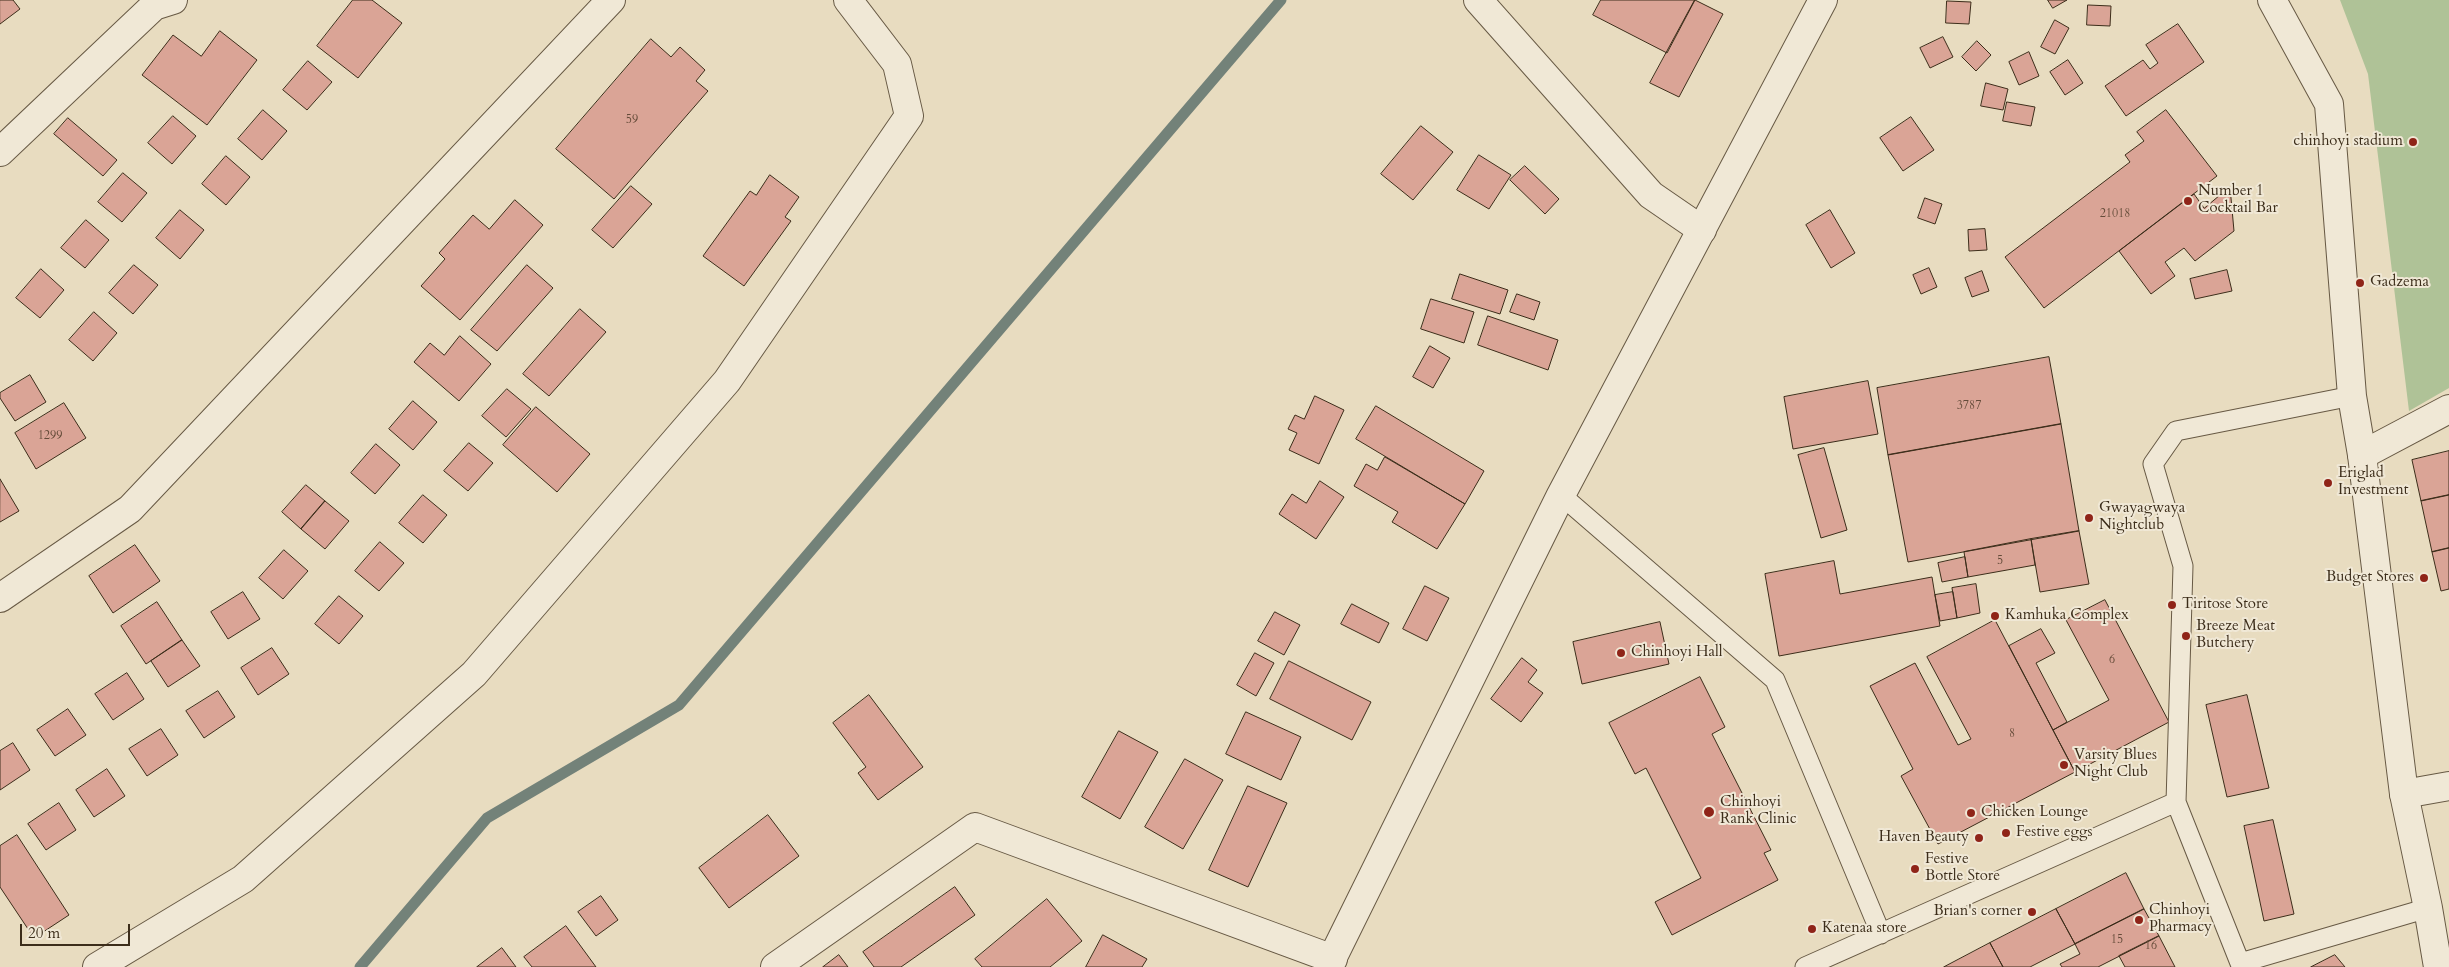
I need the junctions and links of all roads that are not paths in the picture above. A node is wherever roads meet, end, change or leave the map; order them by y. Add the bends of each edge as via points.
1 (173, 0) edge
2 (611, 0) edge
3 (848, 0) edge
4 (1478, 0) edge
5 (1823, 0) edge
6 (2272, 0) edge
7 (0, 152) edge
8 (1702, 230) junction
9 (2352, 396) junction
10 (2449, 409) edge
11 (2362, 455) junction
12 (1561, 495) junction
13 (0, 598) edge
14 (2449, 786) edge
15 (2404, 794) junction
16 (2176, 802) junction
17 (2428, 908) junction
18 (1881, 934) junction
19 (1331, 963) edge
20 (97, 967) edge
21 (775, 967) edge
22 (1805, 967) edge
23 (2438, 967) edge

1 - 7 street via 154,6
2 - 13 street via 130,509
3 - 20 street via 897,64 909,116 727,381 474,674 243,879
4 - 8 street via 1651,195
5 - 8 street
6 - 9 street via 2330,104
8 - 12 street
9 - 11 street
9 - 16 lane via 2176,431 2153,464 2183,566
10 - 11 street
11 - 15 street
12 - 18 lane via 1775,680
12 - 19 street
14 - 15 street
15 - 17 street
16 - 17 lane via 2240,963
16 - 18 lane
17 - 23 street
18 - 22 lane
19 - 21 street via 975,827

